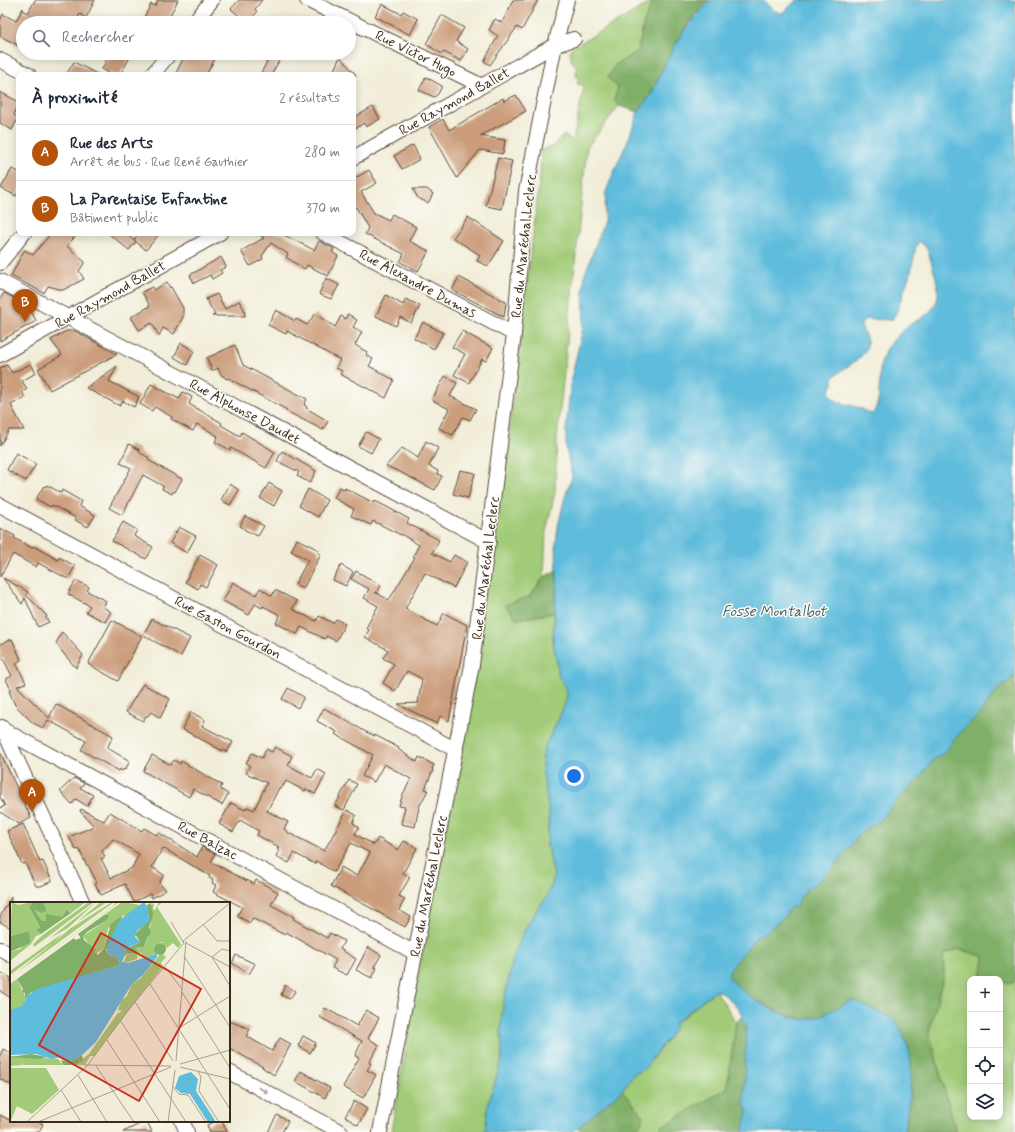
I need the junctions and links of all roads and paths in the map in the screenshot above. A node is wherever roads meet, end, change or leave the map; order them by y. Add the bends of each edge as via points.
1 (212, 0) edge
2 (306, 0) edge
3 (567, 0) edge
4 (199, 16) edge
5 (339, 16) edge
6 (356, 24) edge
7 (574, 39) dead end
8 (555, 44) junction
9 (0, 60) edge
10 (164, 60) edge
11 (23, 72) edge
12 (154, 72) edge
13 (482, 86) junction
14 (356, 156) edge
15 (22, 236) edge
16 (215, 236) edge
17 (329, 236) edge
18 (0, 263) edge
19 (0, 281) edge
20 (69, 317) junction
21 (514, 334) junction
22 (0, 355) edge
23 (0, 505) edge
24 (488, 542) junction
25 (1, 729) edge
26 (456, 750) junction
27 (82, 902) edge
28 (0, 949) edge
29 (415, 953) junction
30 (10, 954) edge
31 (230, 1073) edge
32 (182, 1122) edge
33 (187, 1132) edge
34 (341, 1132) edge
35 (380, 1132) edge

1 - 4 street
2 - 5 street, Rue Victor Hugo
3 - 8 street, Rue du Maréchal Leclerc
6 - 13 street, Rue Victor Hugo
7 - 8 street, Rue Raymond Ballet
8 - 13 street, Rue Raymond Ballet
8 - 21 street, Rue du Maréchal Leclerc via 526,191
9 - 11 street
10 - 12 street
13 - 14 street, Rue Raymond Ballet
15 - 18 street
16 - 20 street, Rue Raymond Ballet
17 - 21 street, Rue Alexandre Dumas
19 - 20 street, Rue Alphonse Daudet
20 - 22 street, Rue Raymond Ballet
20 - 24 street, Rue Alphonse Daudet
21 - 24 street, Rue du Maréchal Leclerc
23 - 26 street, Rue Gaston Gourdon
24 - 26 street, Rue du Maréchal Leclerc via 472,665
25 - 27 street
25 - 29 street, Rue Balzac
26 - 29 street, Rue du Maréchal Leclerc
28 - 30 street
29 - 35 street, Rue du Maréchal Leclerc
31 -> 34 street
32 - 33 street

